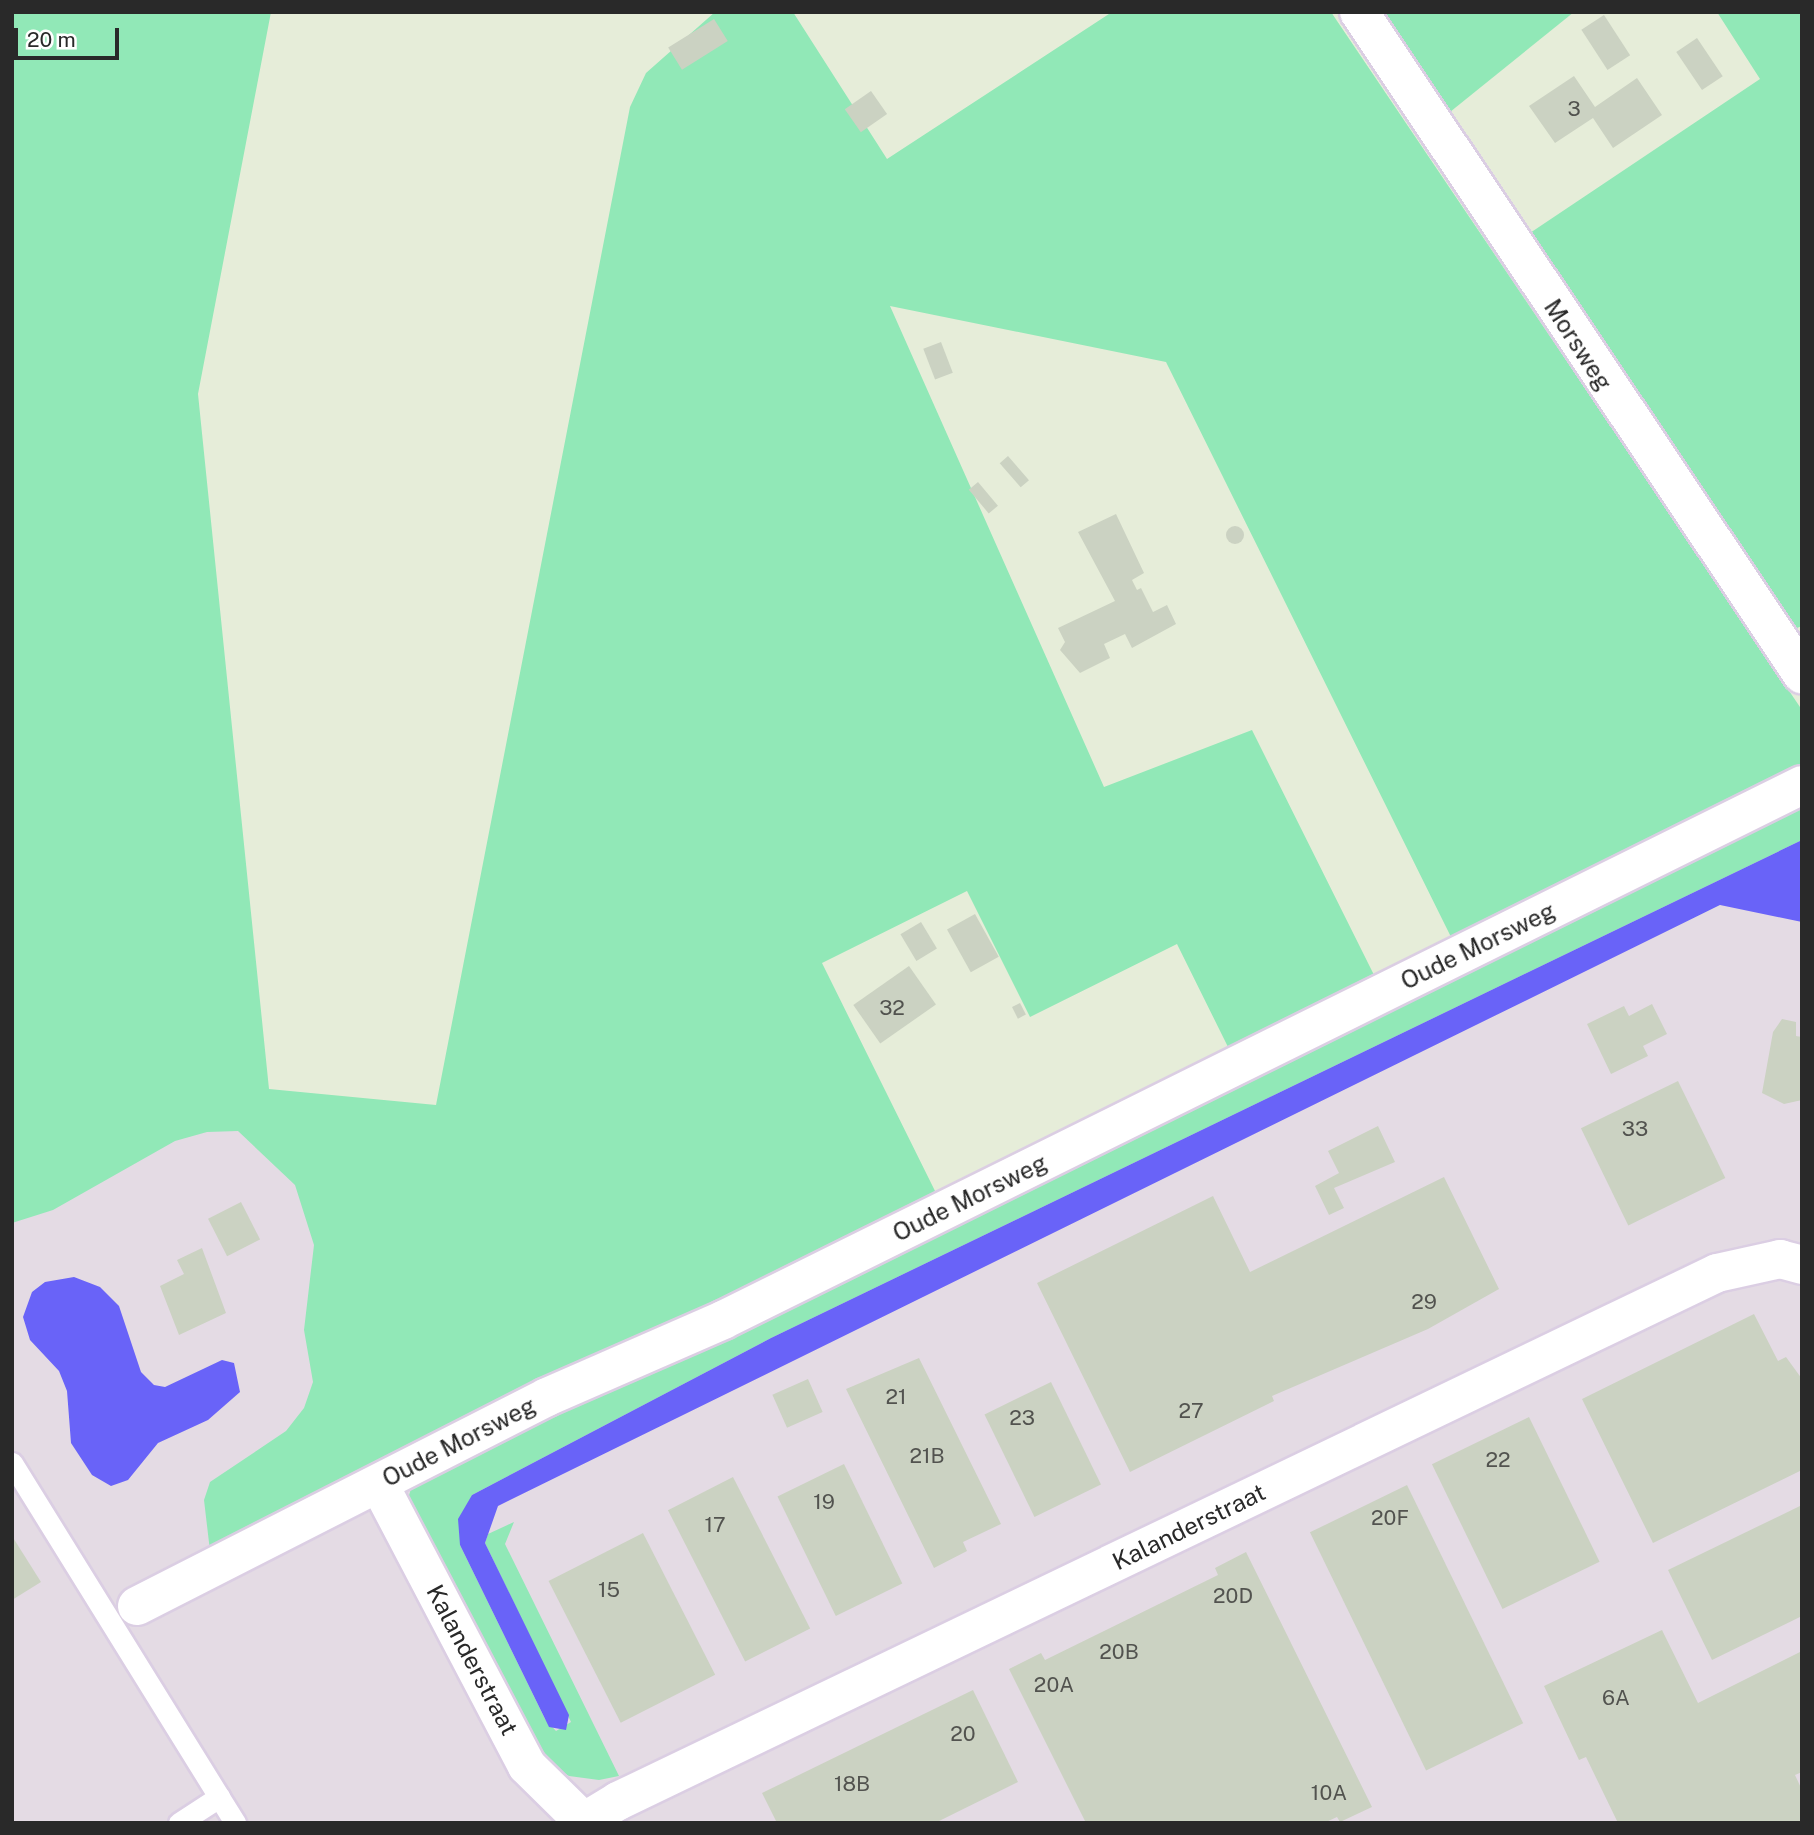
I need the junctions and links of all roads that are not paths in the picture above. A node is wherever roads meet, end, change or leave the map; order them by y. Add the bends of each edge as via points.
1 (1359, 12) edge
2 (1802, 674) edge
3 (1802, 785) edge
4 (1802, 1265) edge
5 (12, 1463) edge
6 (379, 1484) junction
7 (124, 1612) junction
8 (219, 1797) junction
9 (583, 1822) edge
10 (179, 1823) edge
11 (235, 1823) edge

1 - 2 street, Morsweg
3 - 6 street, Oude Morsweg via 723,1320 547,1397
4 - 9 street, Kalanderstraat via 1780,1259 1717,1273
5 - 7 lane
6 - 7 street, Oude Morsweg
6 - 9 street, Kalanderstraat via 527,1766
7 - 8 lane
8 - 10 lane
8 - 11 lane

